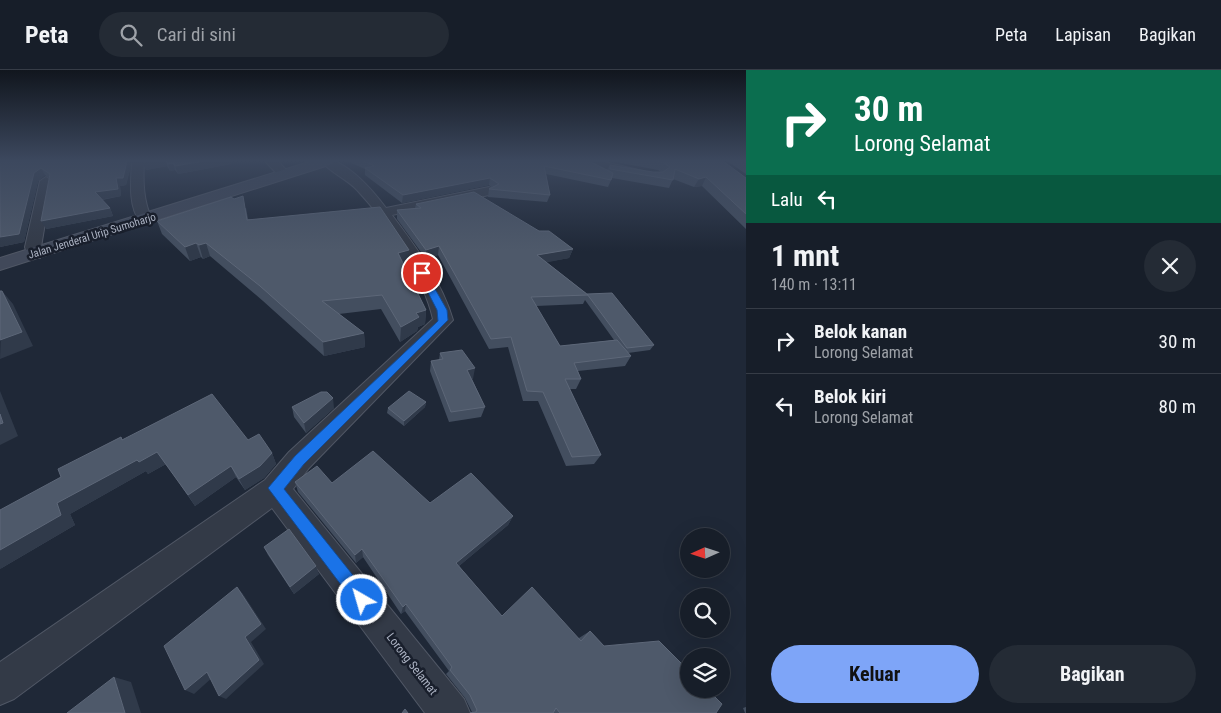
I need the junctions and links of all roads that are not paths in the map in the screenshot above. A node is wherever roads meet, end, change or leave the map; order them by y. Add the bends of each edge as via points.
1 (44, 191) edge
2 (139, 191) edge
3 (209, 191) edge
4 (227, 191) edge
5 (364, 191) edge
6 (489, 191) edge
7 (383, 213) junction
8 (143, 216) junction
9 (33, 250) junction
10 (0, 257) edge
11 (0, 264) edge
12 (275, 488) junction
13 (0, 685) edge
14 (450, 713) edge

1 - 9 street
2 - 8 street
3 - 8 street, Jalan Jenderal Urip Sumoharjo
4 - 8 street, Jalan Jenderal Urip Sumoharjo
5 - 7 street
6 - 7 street
7 - 12 street via 439,303 443,320 299,460
8 - 9 street, Jalan Jenderal Urip Sumoharjo
9 - 10 street, Jalan Jenderal Urip Sumoharjo
9 - 11 street, Jalan Jenderal Urip Sumoharjo
12 - 13 street
12 - 14 street, Lorong Selamat

